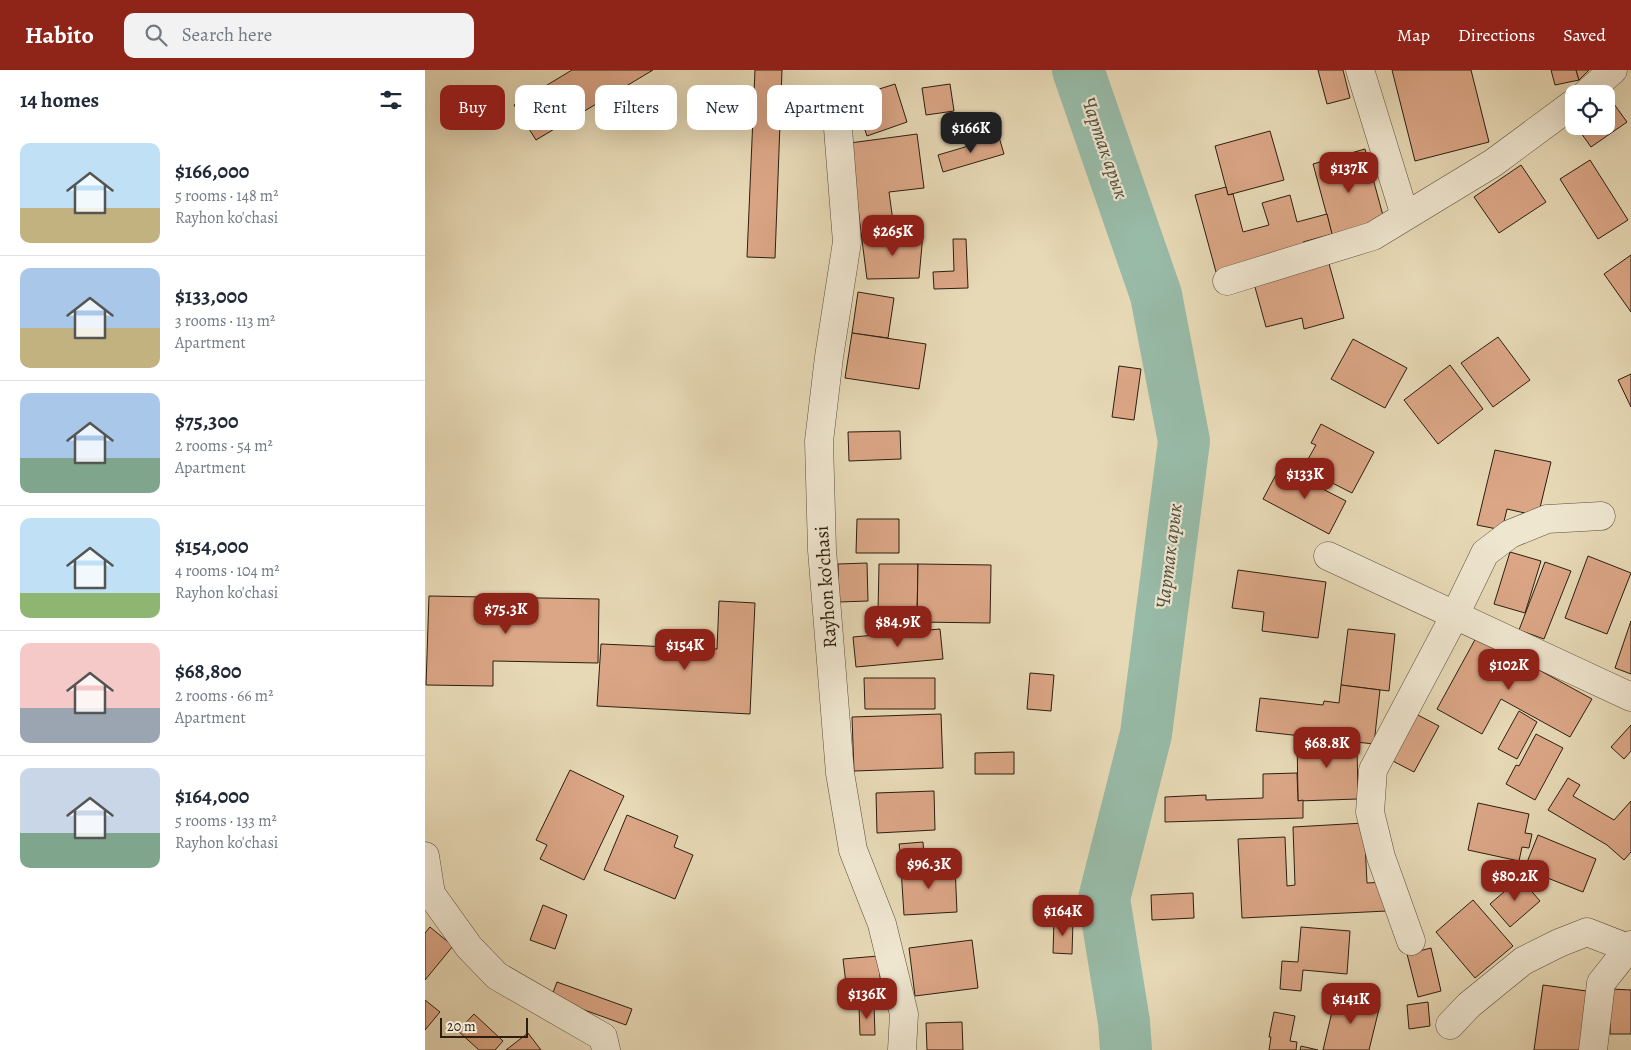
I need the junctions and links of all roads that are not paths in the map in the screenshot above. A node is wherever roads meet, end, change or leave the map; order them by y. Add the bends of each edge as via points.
1 (1360, 70) edge
2 (1613, 70) edge
3 (1596, 85) edge
4 (1565, 110) edge
5 (838, 130) edge
6 (1405, 216) junction
7 (1227, 281) dead end
8 (1601, 516) dead end
9 (1328, 556) dead end
10 (1455, 615) junction
11 (1631, 697) edge
12 (425, 856) edge
13 (1411, 941) dead end
14 (1630, 947) edge
15 (1451, 1025) dead end
16 (606, 1050) edge
17 (901, 1050) edge
18 (1593, 1050) edge

1 - 6 street
2 - 3 street
4 - 6 street via 1493,163
5 - 17 street, Rayhon ko'chasi via 847,242 819,441 822,550 839,773 853,850 882,924 904,1014
6 - 7 street via 1373,236
8 - 10 street via 1547,519 1510,534 1485,553
9 - 10 street
10 - 11 street
10 - 13 street via 1373,770 1370,812 1381,857
12 - 16 street via 431,894 469,947 497,976 603,1037
14 - 15 street via 1587,932 1559,942 1523,961 1469,1005
14 - 18 street via 1601,983

